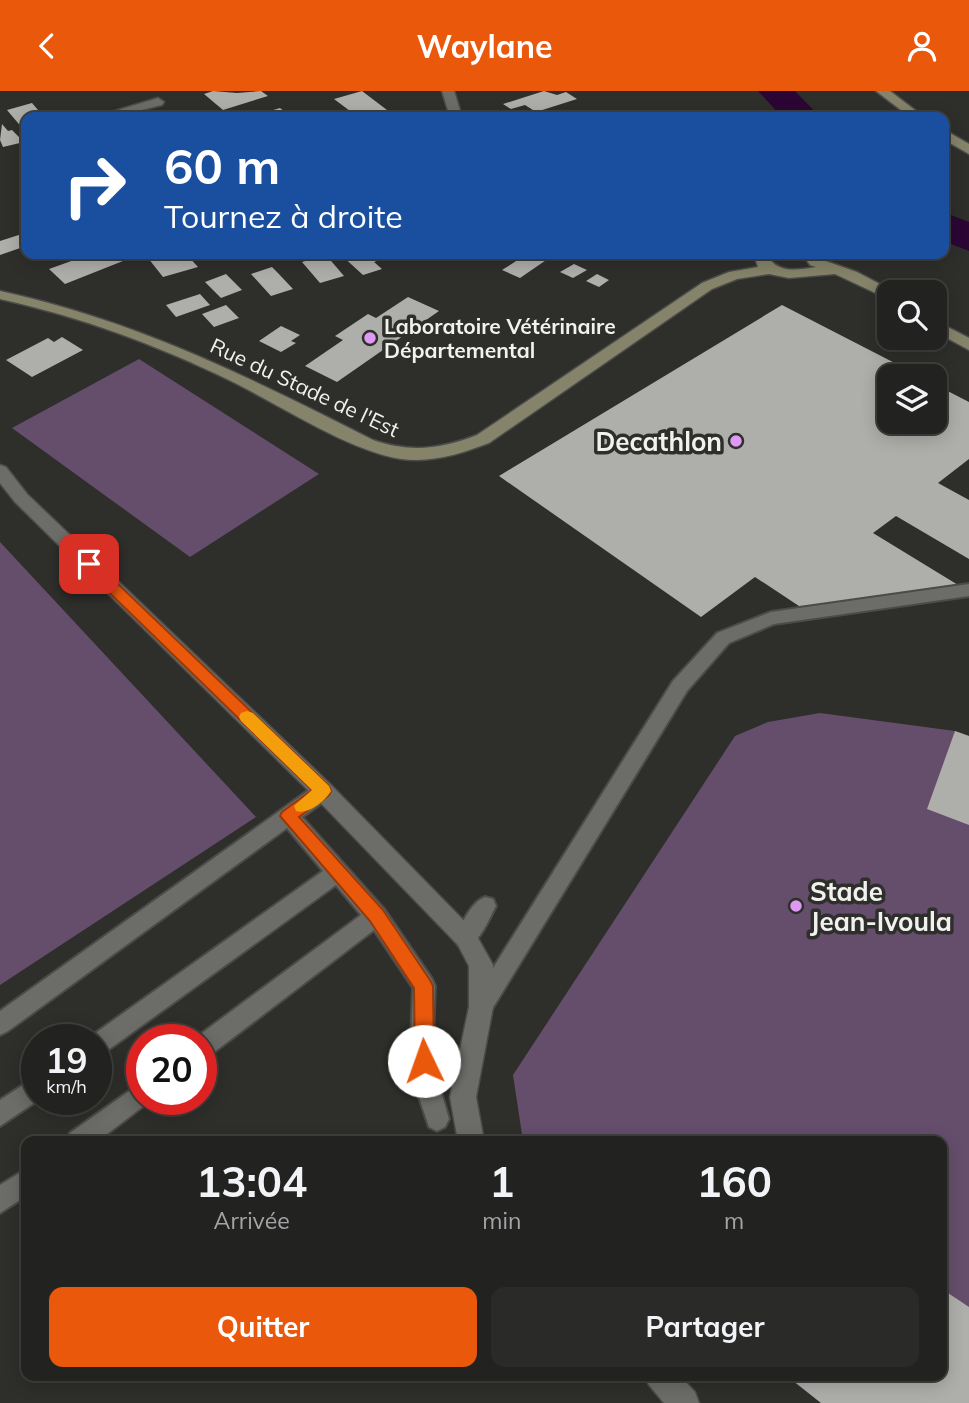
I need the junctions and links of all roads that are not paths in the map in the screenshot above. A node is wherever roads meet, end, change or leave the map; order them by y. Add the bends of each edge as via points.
1 (448, 91) edge
2 (882, 91) edge
3 (160, 101) edge
4 (119, 112) edge
5 (454, 112) edge
6 (911, 112) edge
7 (949, 137) edge
8 (969, 150) edge
9 (766, 260) edge
10 (811, 262) edge
11 (877, 288) edge
12 (5, 297) edge
13 (947, 332) edge
14 (969, 345) edge
15 (0, 471) edge
16 (969, 590) edge
17 (323, 791) junction
18 (288, 816) junction
19 (338, 872) junction
20 (485, 906) dead end
21 (376, 916) junction
22 (466, 939) junction
23 (481, 1007) junction
24 (0, 1024) edge
25 (112, 1034) edge
26 (217, 1036) edge
27 (21, 1099) edge
28 (126, 1105) edge
29 (0, 1114) edge
30 (437, 1119) dead end
31 (86, 1136) edge
32 (470, 1136) edge
33 (21, 1185) edge
34 (0, 1201) edge
35 (664, 1381) edge
36 (684, 1403) edge

1 - 5 street
2 - 6 street
3 - 4 street
7 - 8 street
9 - 10 street, Rue du Stade de l'Est via 791,275
9 - 12 street, Rue du Stade de l'Est via 707,286 483,439 452,451 415,457 366,444 152,338 63,309
10 - 11 street, Rue du Stade de l'Est
13 - 14 street
15 - 17 street via 21,498
16 - 23 lane via 771,618 723,638 680,686
17 - 18 lane
17 - 22 street
18 - 19 lane
18 - 24 lane
19 - 21 lane
19 - 25 lane
20 - 22 lane
21 - 26 lane
21 - 30 lane via 424,986 423,1050
22 - 23 street via 481,965
23 - 32 street via 463,1097
27 - 29 lane
28 - 31 lane
33 - 34 lane
35 - 36 street

